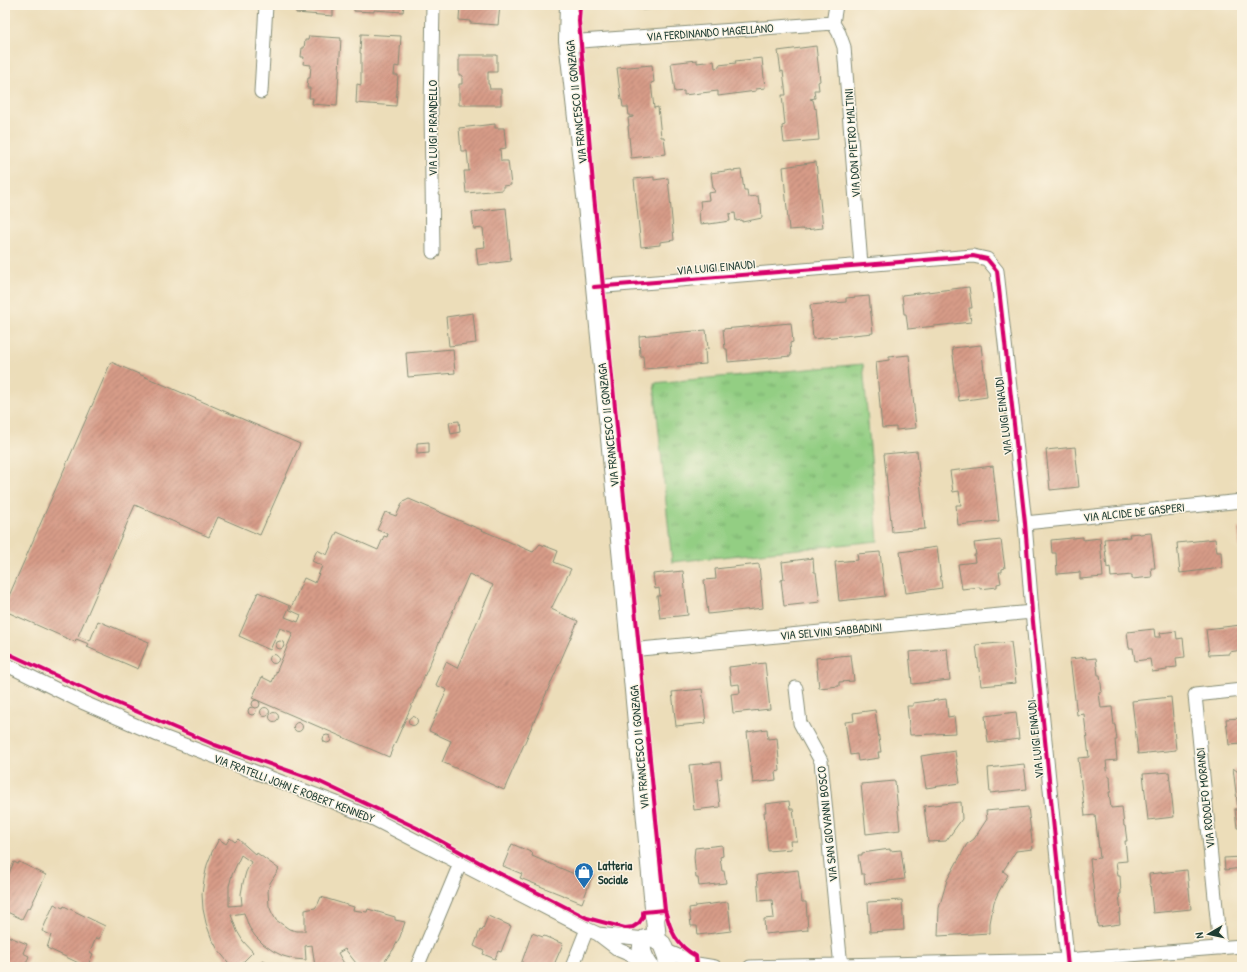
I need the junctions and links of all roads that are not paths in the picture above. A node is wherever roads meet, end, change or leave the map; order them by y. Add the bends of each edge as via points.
1 (266, 5) edge
2 (433, 5) edge
3 (569, 5) edge
4 (836, 5) edge
5 (833, 23) junction
6 (568, 40) junction
7 (261, 92) dead end
8 (433, 252) dead end
9 (861, 265) junction
10 (594, 287) junction
11 (1242, 501) edge
12 (1026, 523) junction
13 (1032, 612) junction
14 (630, 650) junction
15 (5, 664) edge
16 (796, 688) dead end
17 (1242, 690) edge
18 (460, 864) junction
19 (593, 932) junction
20 (656, 943) junction
21 (1242, 946) edge
22 (1220, 948) junction
23 (648, 964) edge
24 (1068, 964) edge
25 (841, 966) edge
26 (417, 967) edge
27 (572, 967) edge
28 (668, 967) edge
29 (715, 967) edge
30 (750, 967) edge

1 - 7 street
2 - 8 street, VIA LUIGI PIRANDELLO
3 - 6 street, VIA FRANCESCO II GONZAGA
4 - 5 street
5 - 6 street, VIA FERDINANDO MAGELLANO
5 - 9 street, VIA DON PIETRO MALTINI via 844,47
6 - 10 street, VIA FRANCESCO II GONZAGA
9 - 10 street, VIA LUIGI EINAUDI
9 - 12 street, VIA LUIGI EINAUDI via 973,256 987,259 997,271
10 - 14 street, VIA FRANCESCO II GONZAGA
11 - 12 street, VIA ALCIDE DE GASPERI
12 - 13 street, VIA LUIGI EINAUDI
13 - 14 street, VIA SELVINI SABBADINI
13 - 24 street, VIA LUIGI EINAUDI
14 - 20 street, VIA FRANCESCO II GONZAGA
15 - 18 street, VIA FRATELLI JOHN E ROBERT KENNEDY via 82,702 158,734 345,806
16 - 25 street, VIA SAN GIOVANNI BOSCO via 800,723 821,761
17 - 22 street, VIA RODOLFO MORANDI via 1195,695
18 - 19 street, VIA FRATELLI JOHN E ROBERT KENNEDY
18 - 26 street
19 - 20 street, VIA FRATELLI JOHN E ROBERT KENNEDY
19 - 23 street, VIA FRATELLI JOHN E ROBERT KENNEDY via 619,950
19 - 27 street
20 - 23 street, VIA FRANCESCO II GONZAGA via 643,942
20 - 28 street, VIA FRANCESCO II GONZAGA
20 - 29 street, VIA FRATELLI JOHN E ROBERT KENNEDY via 697,964
21 - 22 street
22 - 24 street
24 - 25 street
25 - 30 street

